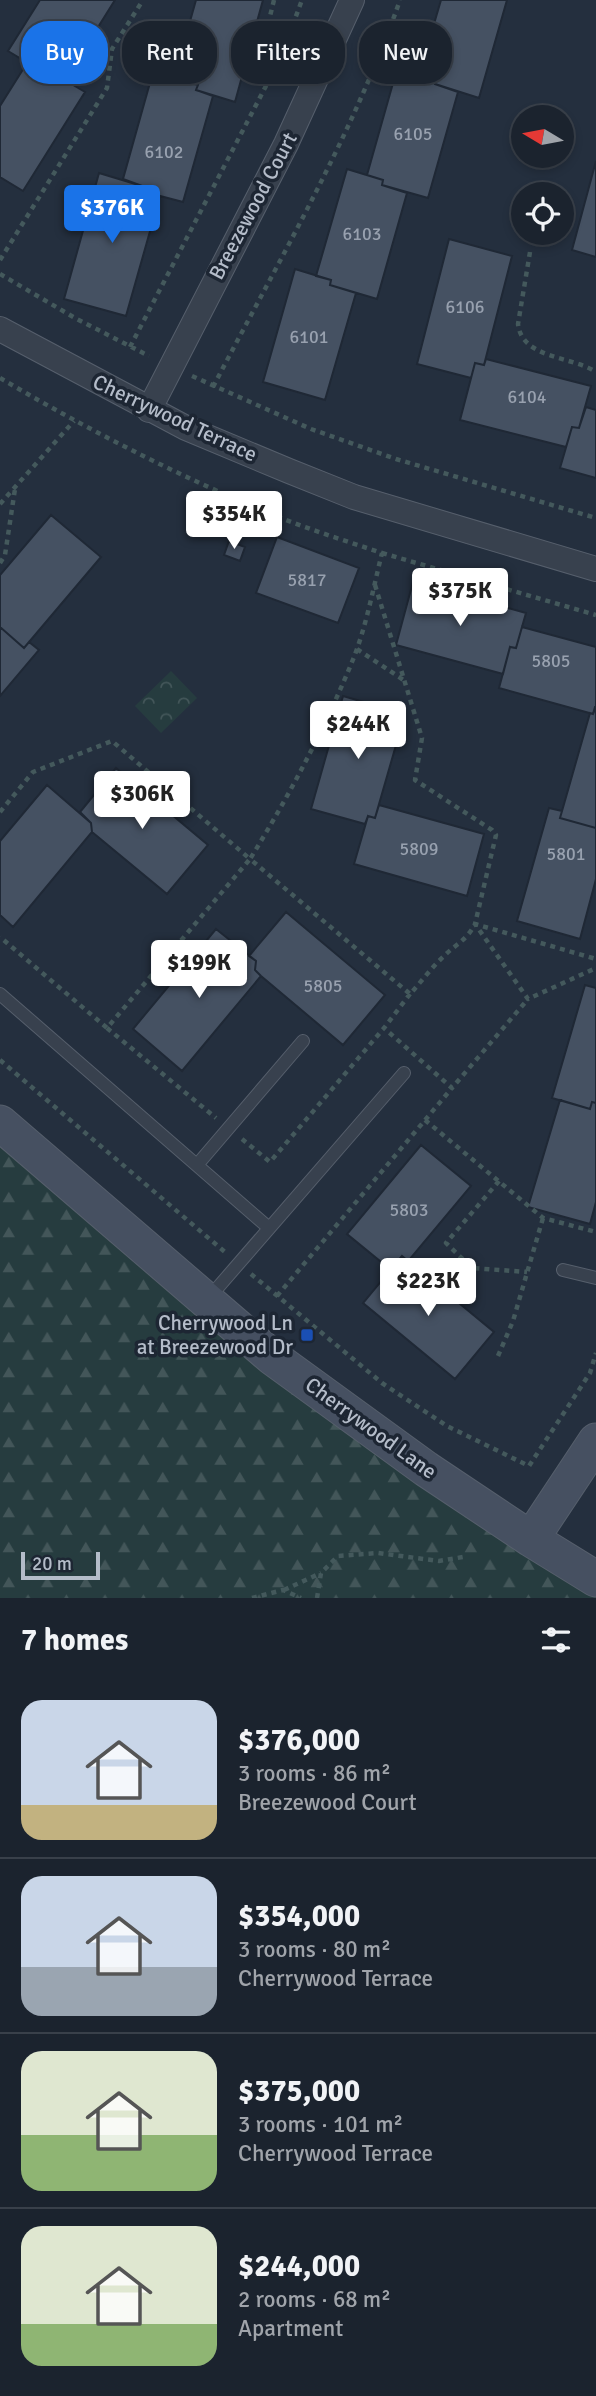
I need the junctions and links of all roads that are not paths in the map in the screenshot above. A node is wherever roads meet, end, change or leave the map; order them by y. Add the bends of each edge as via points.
1 (352, 0) edge
2 (0, 330) edge
3 (149, 410) junction
4 (596, 569) edge
5 (0, 995) edge
6 (303, 1041) dead end
7 (404, 1073) dead end
8 (0, 1123) edge
9 (197, 1165) junction
10 (269, 1228) junction
11 (563, 1270) dead end
12 (596, 1278) edge
13 (207, 1301) junction
14 (596, 1441) edge
15 (531, 1539) junction
16 (596, 1579) edge

1 - 3 street, Breezewood Court via 286,144
2 - 3 street, Cherrywood Terrace
3 - 4 street, Cherrywood Terrace via 354,496
5 - 9 lane
6 - 9 lane
7 - 10 lane
8 - 13 street, Cherrywood Lane
9 - 10 lane
10 - 13 lane
11 - 12 lane
13 - 15 street, Cherrywood Lane via 322,1395
14 - 15 street
15 - 16 street, Cherrywood Lane

